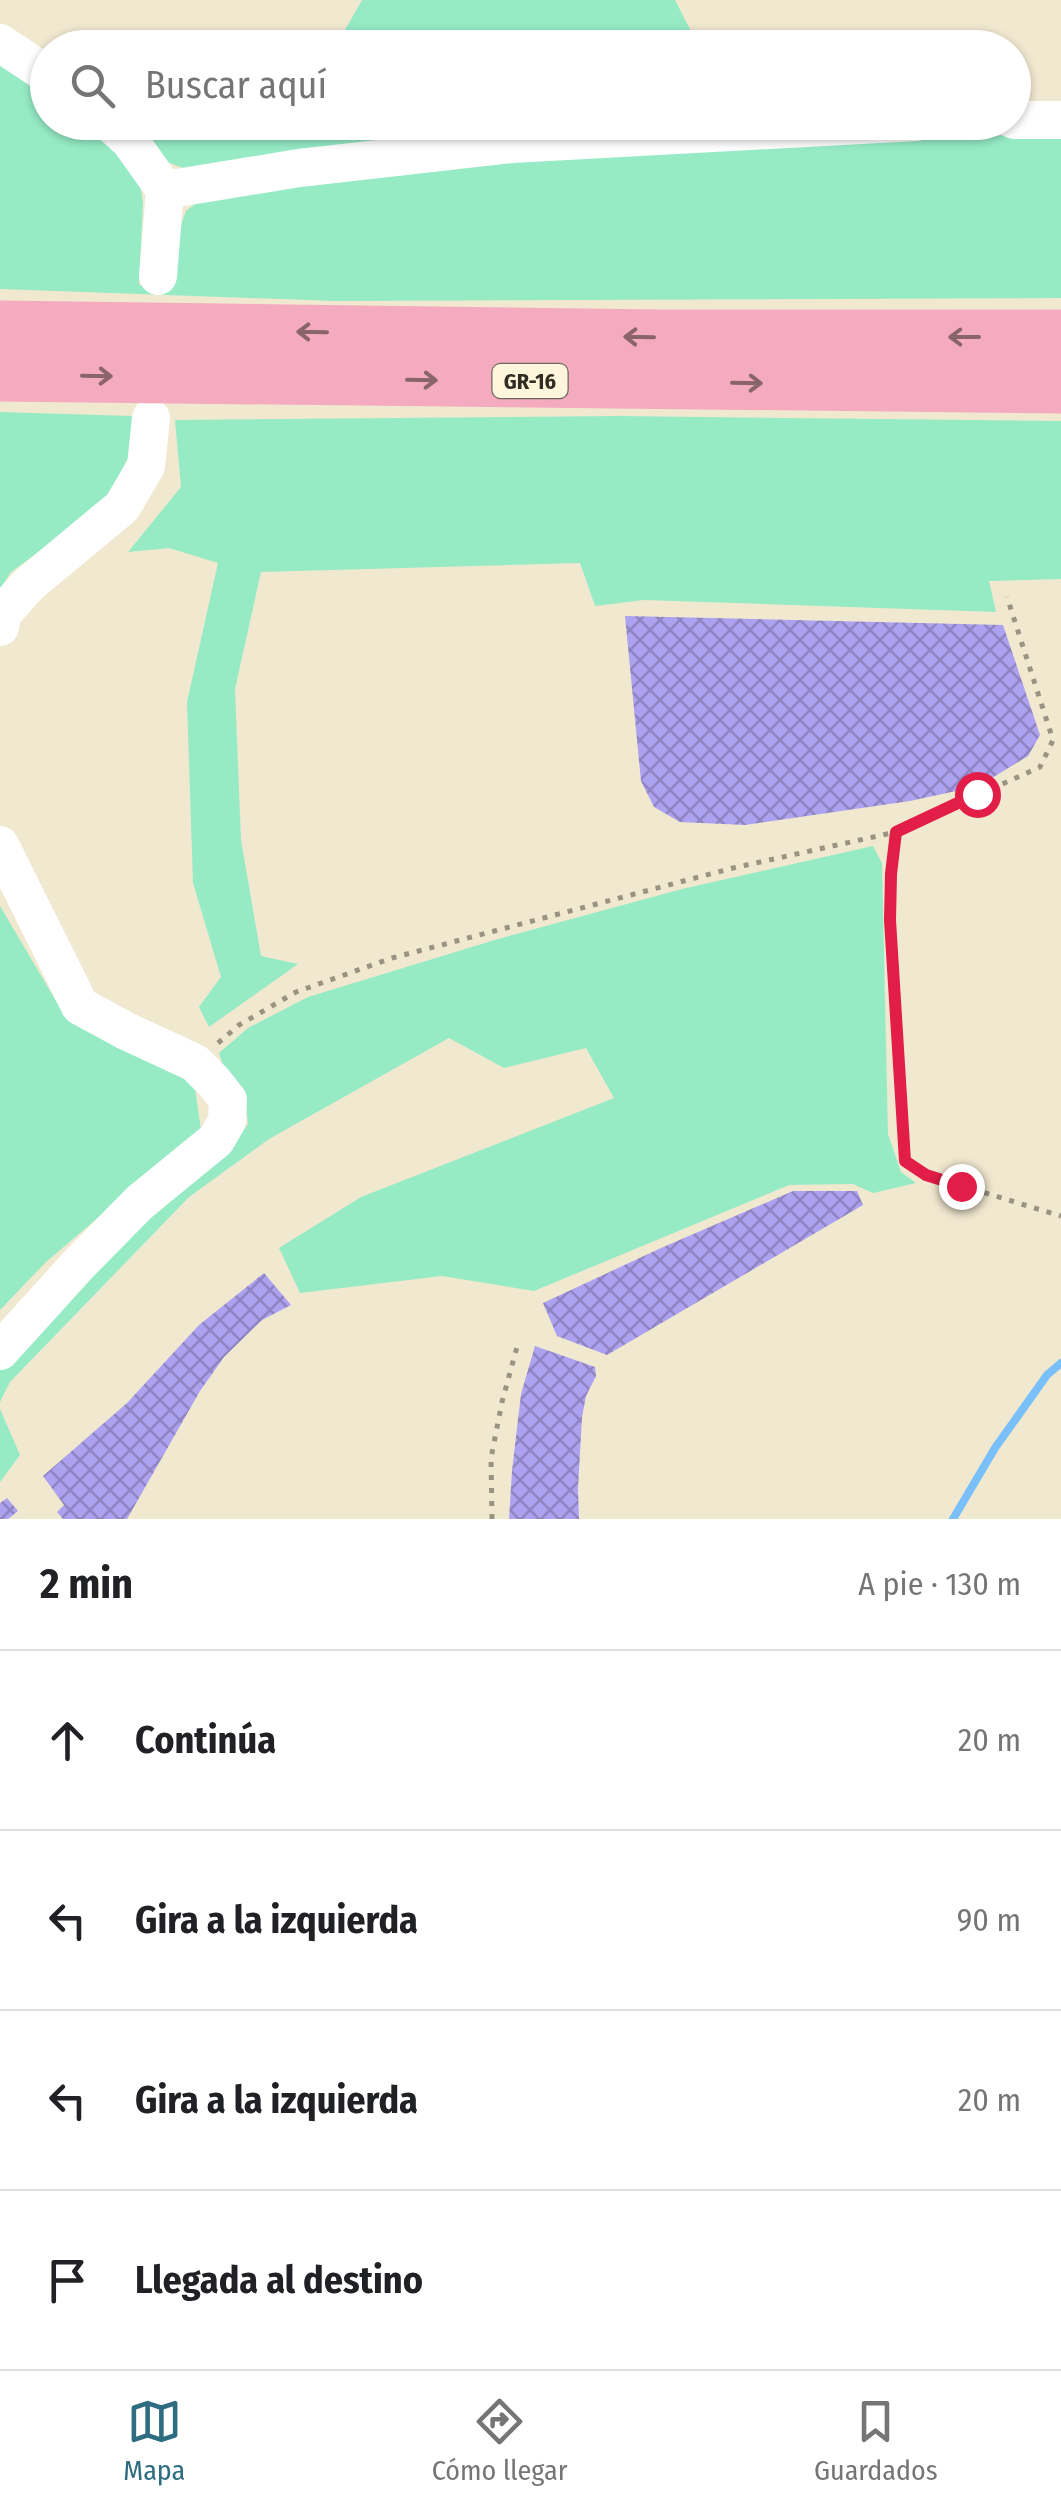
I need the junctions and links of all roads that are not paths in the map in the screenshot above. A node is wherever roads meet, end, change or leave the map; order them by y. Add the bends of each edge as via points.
1 (0, 43) edge
2 (30, 63) edge
3 (1031, 120) edge
4 (1061, 120) edge
5 (129, 140) edge
6 (585, 140) edge
7 (165, 190) junction
8 (158, 276) dead end
9 (0, 328) edge
10 (1061, 337) edge
11 (0, 374) edge
12 (1061, 386) edge
13 (151, 418) dead end
14 (0, 627) edge
15 (0, 845) edge
16 (0, 1352) edge

1 - 2 street
3 - 4 street
5 - 7 street
6 - 7 street via 299,168
7 - 8 street
10 -> 9 highway, GR-16
11 -> 12 highway, GR-16
13 - 14 street via 146,466 122,507 28,586
15 - 16 street via 80,1006 196,1063 228,1100 227,1121 216,1140 140,1202

